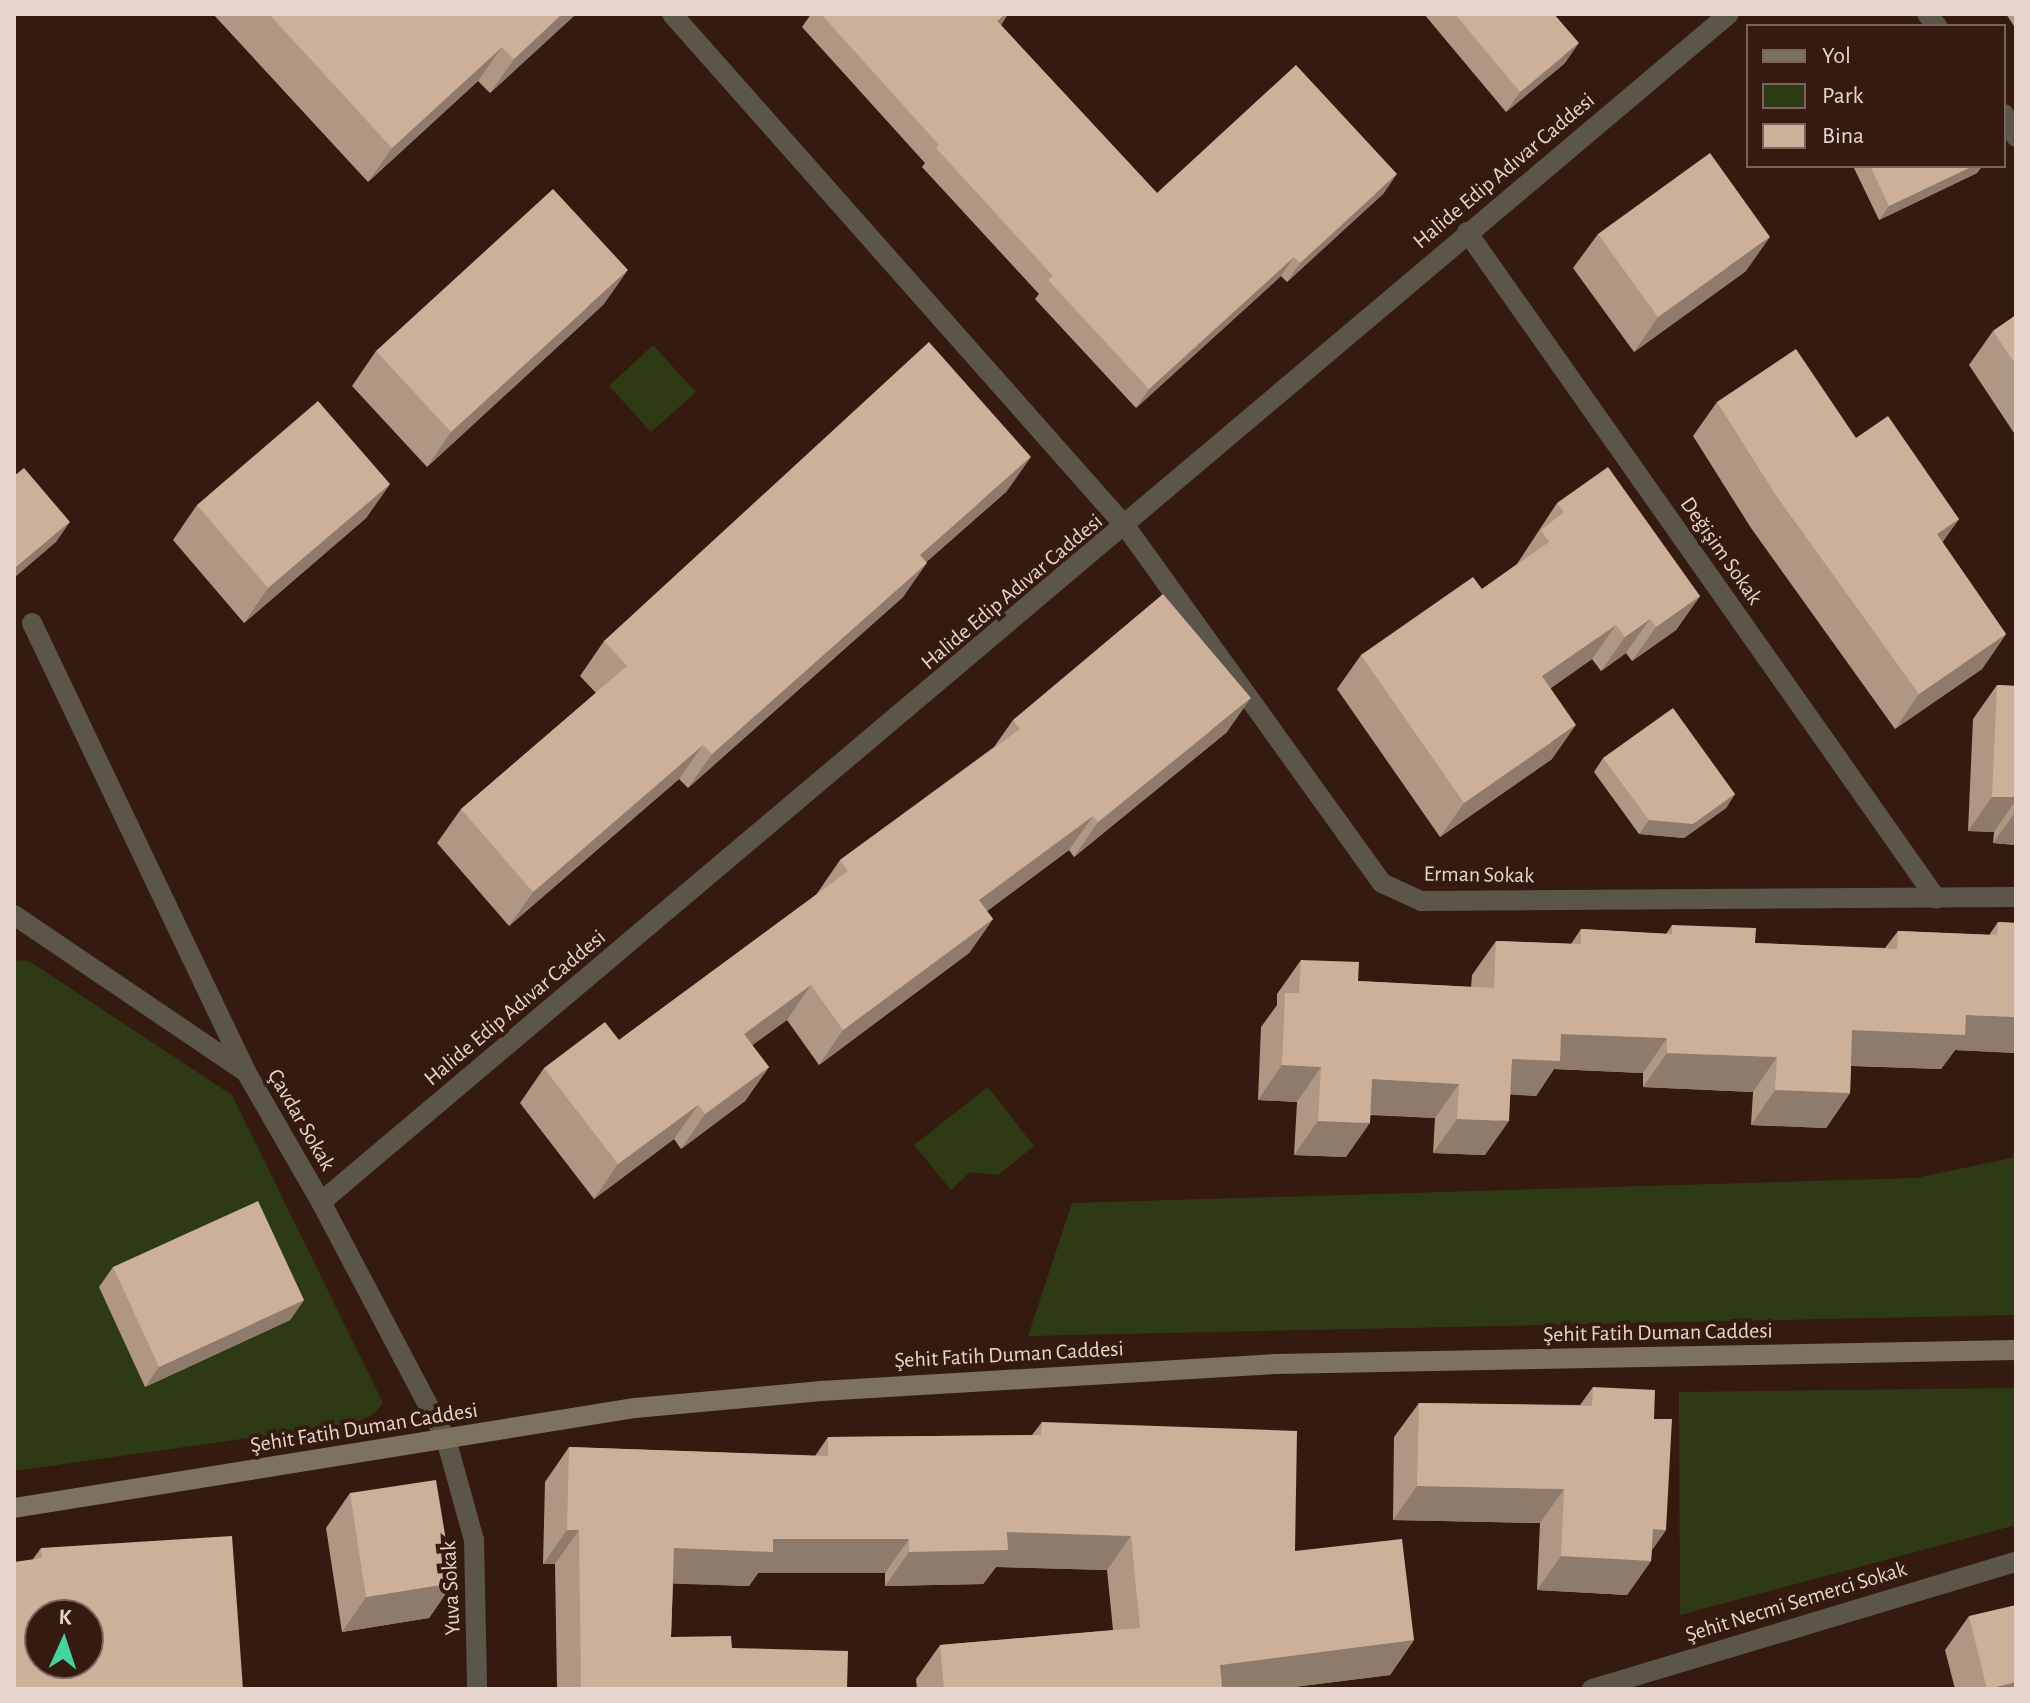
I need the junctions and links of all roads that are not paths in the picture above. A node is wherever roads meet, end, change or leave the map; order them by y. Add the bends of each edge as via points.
1 (672, 14) edge
2 (1729, 14) edge
3 (2006, 118) edge
4 (2016, 137) edge
5 (1467, 232) junction
6 (1126, 527) junction
7 (32, 623) dead end
8 (2016, 897) edge
9 (1936, 898) junction
10 (14, 915) edge
11 (246, 1072) junction
12 (321, 1202) junction
13 (2016, 1350) edge
14 (446, 1439) junction
15 (14, 1508) edge
16 (2016, 1562) edge
17 (1615, 1686) edge
18 (477, 1689) edge
19 (1592, 1689) edge

1 - 6 street, Erman Sokak
2 - 5 street, Halide Edip Adıvar Caddesi
3 - 4 street
5 - 6 street, Halide Edip Adıvar Caddesi
5 - 9 street, Değişim Sokak
6 - 9 street, Erman Sokak via 1382,883 1421,901
6 - 12 street, Halide Edip Adıvar Caddesi
7 - 11 street
8 - 9 street, Erman Sokak
10 - 11 street, Çavdar Sokak
11 - 12 street, Çavdar Sokak
12 - 14 street, Çavdar Sokak
13 - 14 street, Şehit Fatih Duman Caddesi via 1277,1364 1013,1377 635,1408
14 - 15 street, Şehit Fatih Duman Caddesi
14 - 18 street, Yuva Sokak via 474,1540
16 - 17 street, Şehit Necmi Semerci Sokak
17 - 19 street, Şehit Necmi Semerci Sokak

